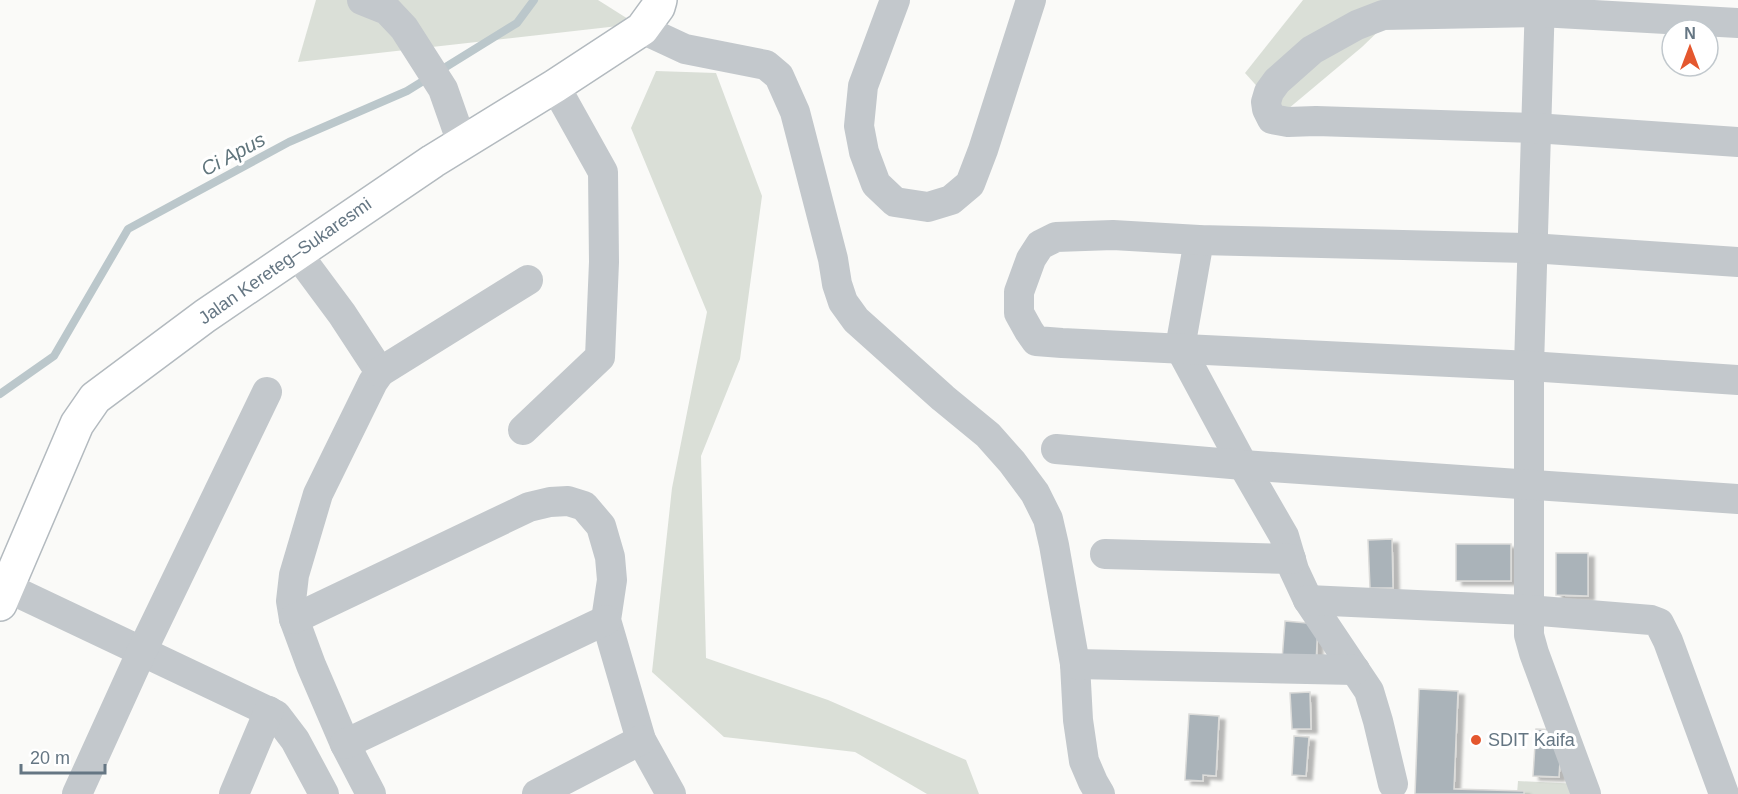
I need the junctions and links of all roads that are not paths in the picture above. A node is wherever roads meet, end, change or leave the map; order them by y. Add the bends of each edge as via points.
1 (362, 0) edge
2 (660, 0) edge
3 (895, 0) edge
4 (1030, 0) edge
5 (1540, 6) edge
6 (1738, 23) edge
7 (642, 29) junction
8 (555, 86) junction
9 (1535, 128) junction
10 (462, 142) junction
11 (1738, 142) edge
12 (1199, 240) junction
13 (1531, 248) junction
14 (296, 252) junction
15 (1738, 262) edge
16 (528, 280) dead end
17 (1180, 348) junction
18 (1529, 366) junction
19 (380, 372) junction
20 (1738, 380) edge
21 (267, 392) dead end
22 (523, 430) dead end
23 (1056, 449) dead end
24 (1243, 465) junction
25 (1528, 485) junction
26 (1738, 499) edge
27 (1105, 554) dead end
28 (1291, 559) junction
29 (4, 596) edge
30 (1308, 600) junction
31 (1528, 610) junction
32 (294, 619) junction
33 (606, 620) junction
34 (142, 651) junction
35 (1075, 664) junction
36 (1355, 670) junction
37 (269, 711) junction
38 (641, 740) junction
39 (345, 744) junction
40 (1393, 784) dead end
41 (77, 794) edge
42 (234, 794) edge
43 (324, 794) edge
44 (371, 794) edge
45 (537, 794) edge
46 (671, 794) edge
47 (1100, 794) edge
48 (1586, 794) edge
49 (1724, 794) edge

1 - 10 street via 387,10 404,28 440,84
2 - 7 street, Jalan Kereteg–Sukaresmi
3 - 4 street via 863,86 859,126 876,184 895,202 928,207 951,200 970,184
5 - 6 street
5 - 9 street
5 - 9 street via 1383,15 1312,50 1277,81 1266,102 1272,119 1288,122
7 - 8 street, Jalan Kereteg–Sukaresmi
7 - 35 street via 685,49 766,65 779,76 795,112 843,302 856,320 988,435 1035,493 1048,519
8 - 10 street, Jalan Kereteg–Sukaresmi
8 - 22 street via 603,172 600,357
9 - 11 street
9 - 13 street
10 - 14 street, Jalan Kereteg–Sukaresmi
12 - 13 street
12 - 17 street
12 - 17 street via 1113,235 1056,237 1040,245 1030,259 1019,292 1018,313 1036,341
13 - 15 street
13 - 18 street
14 - 19 street
14 - 29 street, Jalan Kereteg–Sukaresmi via 94,398 77,424
16 - 19 street
17 - 18 street
17 - 24 street
18 - 20 street
18 - 25 street
19 - 32 street via 318,494 294,575
21 - 34 street
23 - 24 street
24 - 25 street
24 - 28 street via 1284,536
25 - 26 street
25 - 31 street
27 - 28 street
28 - 30 street
29 - 34 street
30 - 31 street
30 - 36 street
31 - 48 street via 1534,653
31 - 49 street via 1659,623
32 - 33 street via 529,507 568,501 584,506 601,526 612,580
32 - 39 street
33 - 38 street
33 - 39 street
34 - 37 street
34 - 41 street
35 - 36 street
35 - 47 street via 1084,761
36 - 40 street via 1369,691
37 - 42 street
37 - 43 street via 295,740
38 - 45 street
38 - 46 street
39 - 44 street

